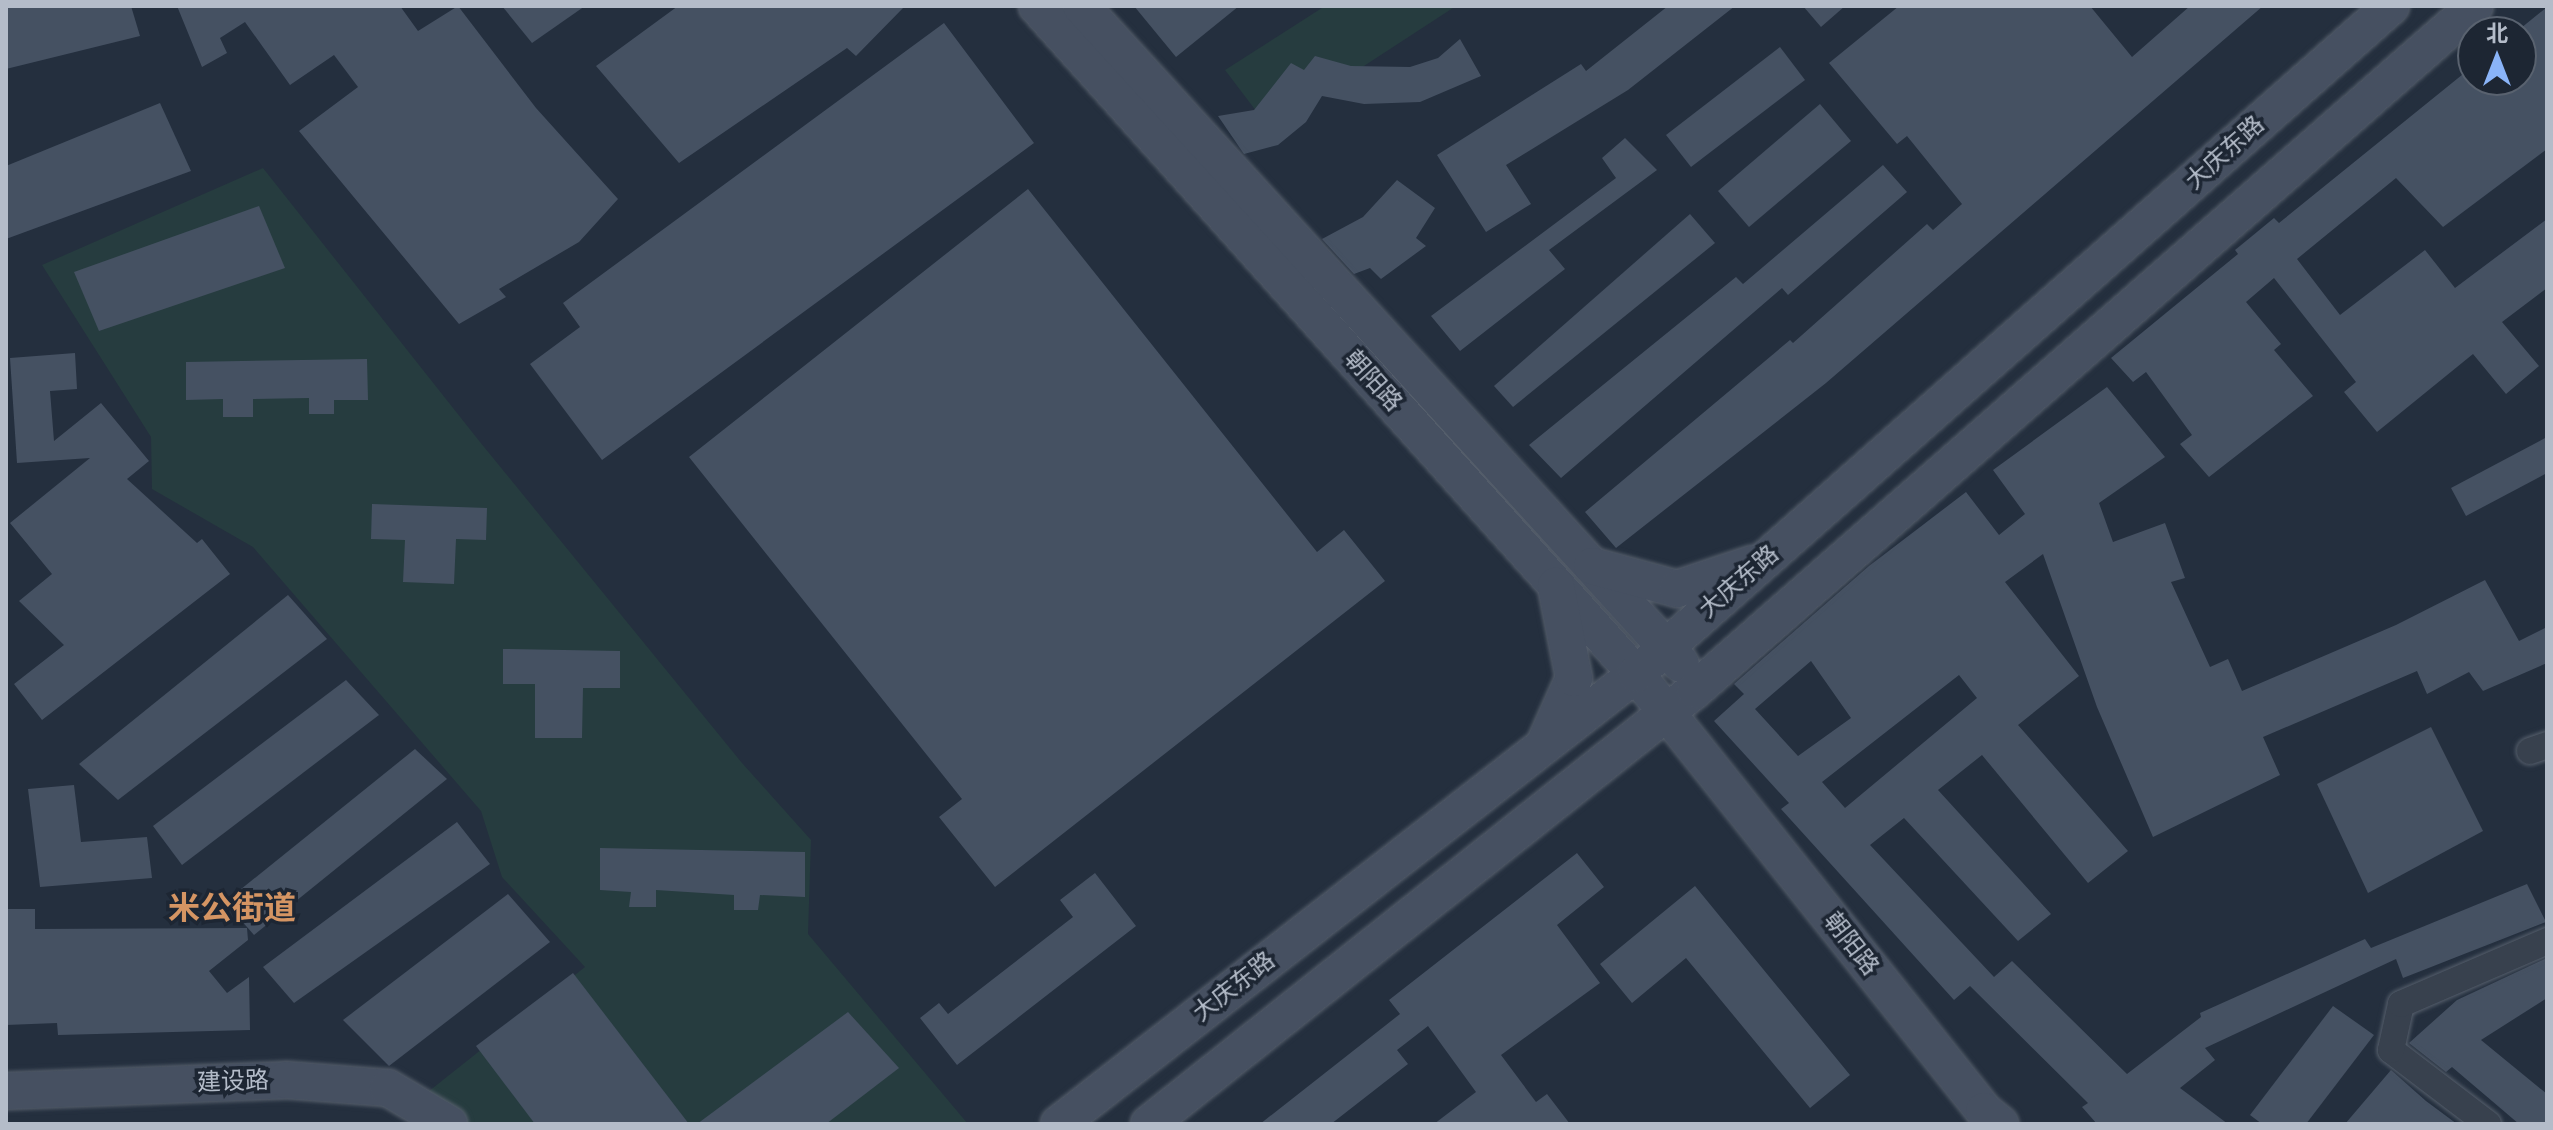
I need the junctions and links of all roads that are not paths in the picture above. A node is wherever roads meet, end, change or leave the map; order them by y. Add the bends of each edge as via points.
1 (1037, 6) edge
2 (1081, 6) edge
3 (2391, 6) edge
4 (2475, 6) edge
5 (1765, 560) junction
6 (1592, 566) junction
7 (1556, 584) junction
8 (1666, 647) junction
9 (1636, 674) junction
10 (1699, 686) junction
11 (1667, 712) junction
12 (1544, 746) junction
13 (1705, 760) junction
14 (2547, 941) edge
15 (6, 1091) edge
16 (449, 1124) edge
17 (1059, 1124) edge
18 (1149, 1124) edge
19 (2000, 1124) edge
20 (2488, 1124) edge

1 - 7 main road, 朝阳路
2 - 6 main road, 朝阳路
3 - 5 main road, 大庆东路
4 - 10 main road
5 - 6 main road via 1677,589
5 - 8 main road, 大庆东路
6 - 8 main road, 朝阳路
7 - 9 main road, 朝阳路
7 - 12 main road via 1574,678
8 - 9 main road, 大庆东路
8 - 10 main road, 朝阳路
9 - 11 main road, 朝阳路
9 - 12 main road, 大庆东路
10 - 11 main road
10 - 13 main road
11 - 13 main road, 朝阳路
11 - 18 main road
12 - 17 main road, 大庆东路
13 - 19 main road, 朝阳路 via 1984,1111
14 - 20 street via 2401,1004 2391,1050
15 - 16 main road, 建设路 via 286,1080 388,1088

